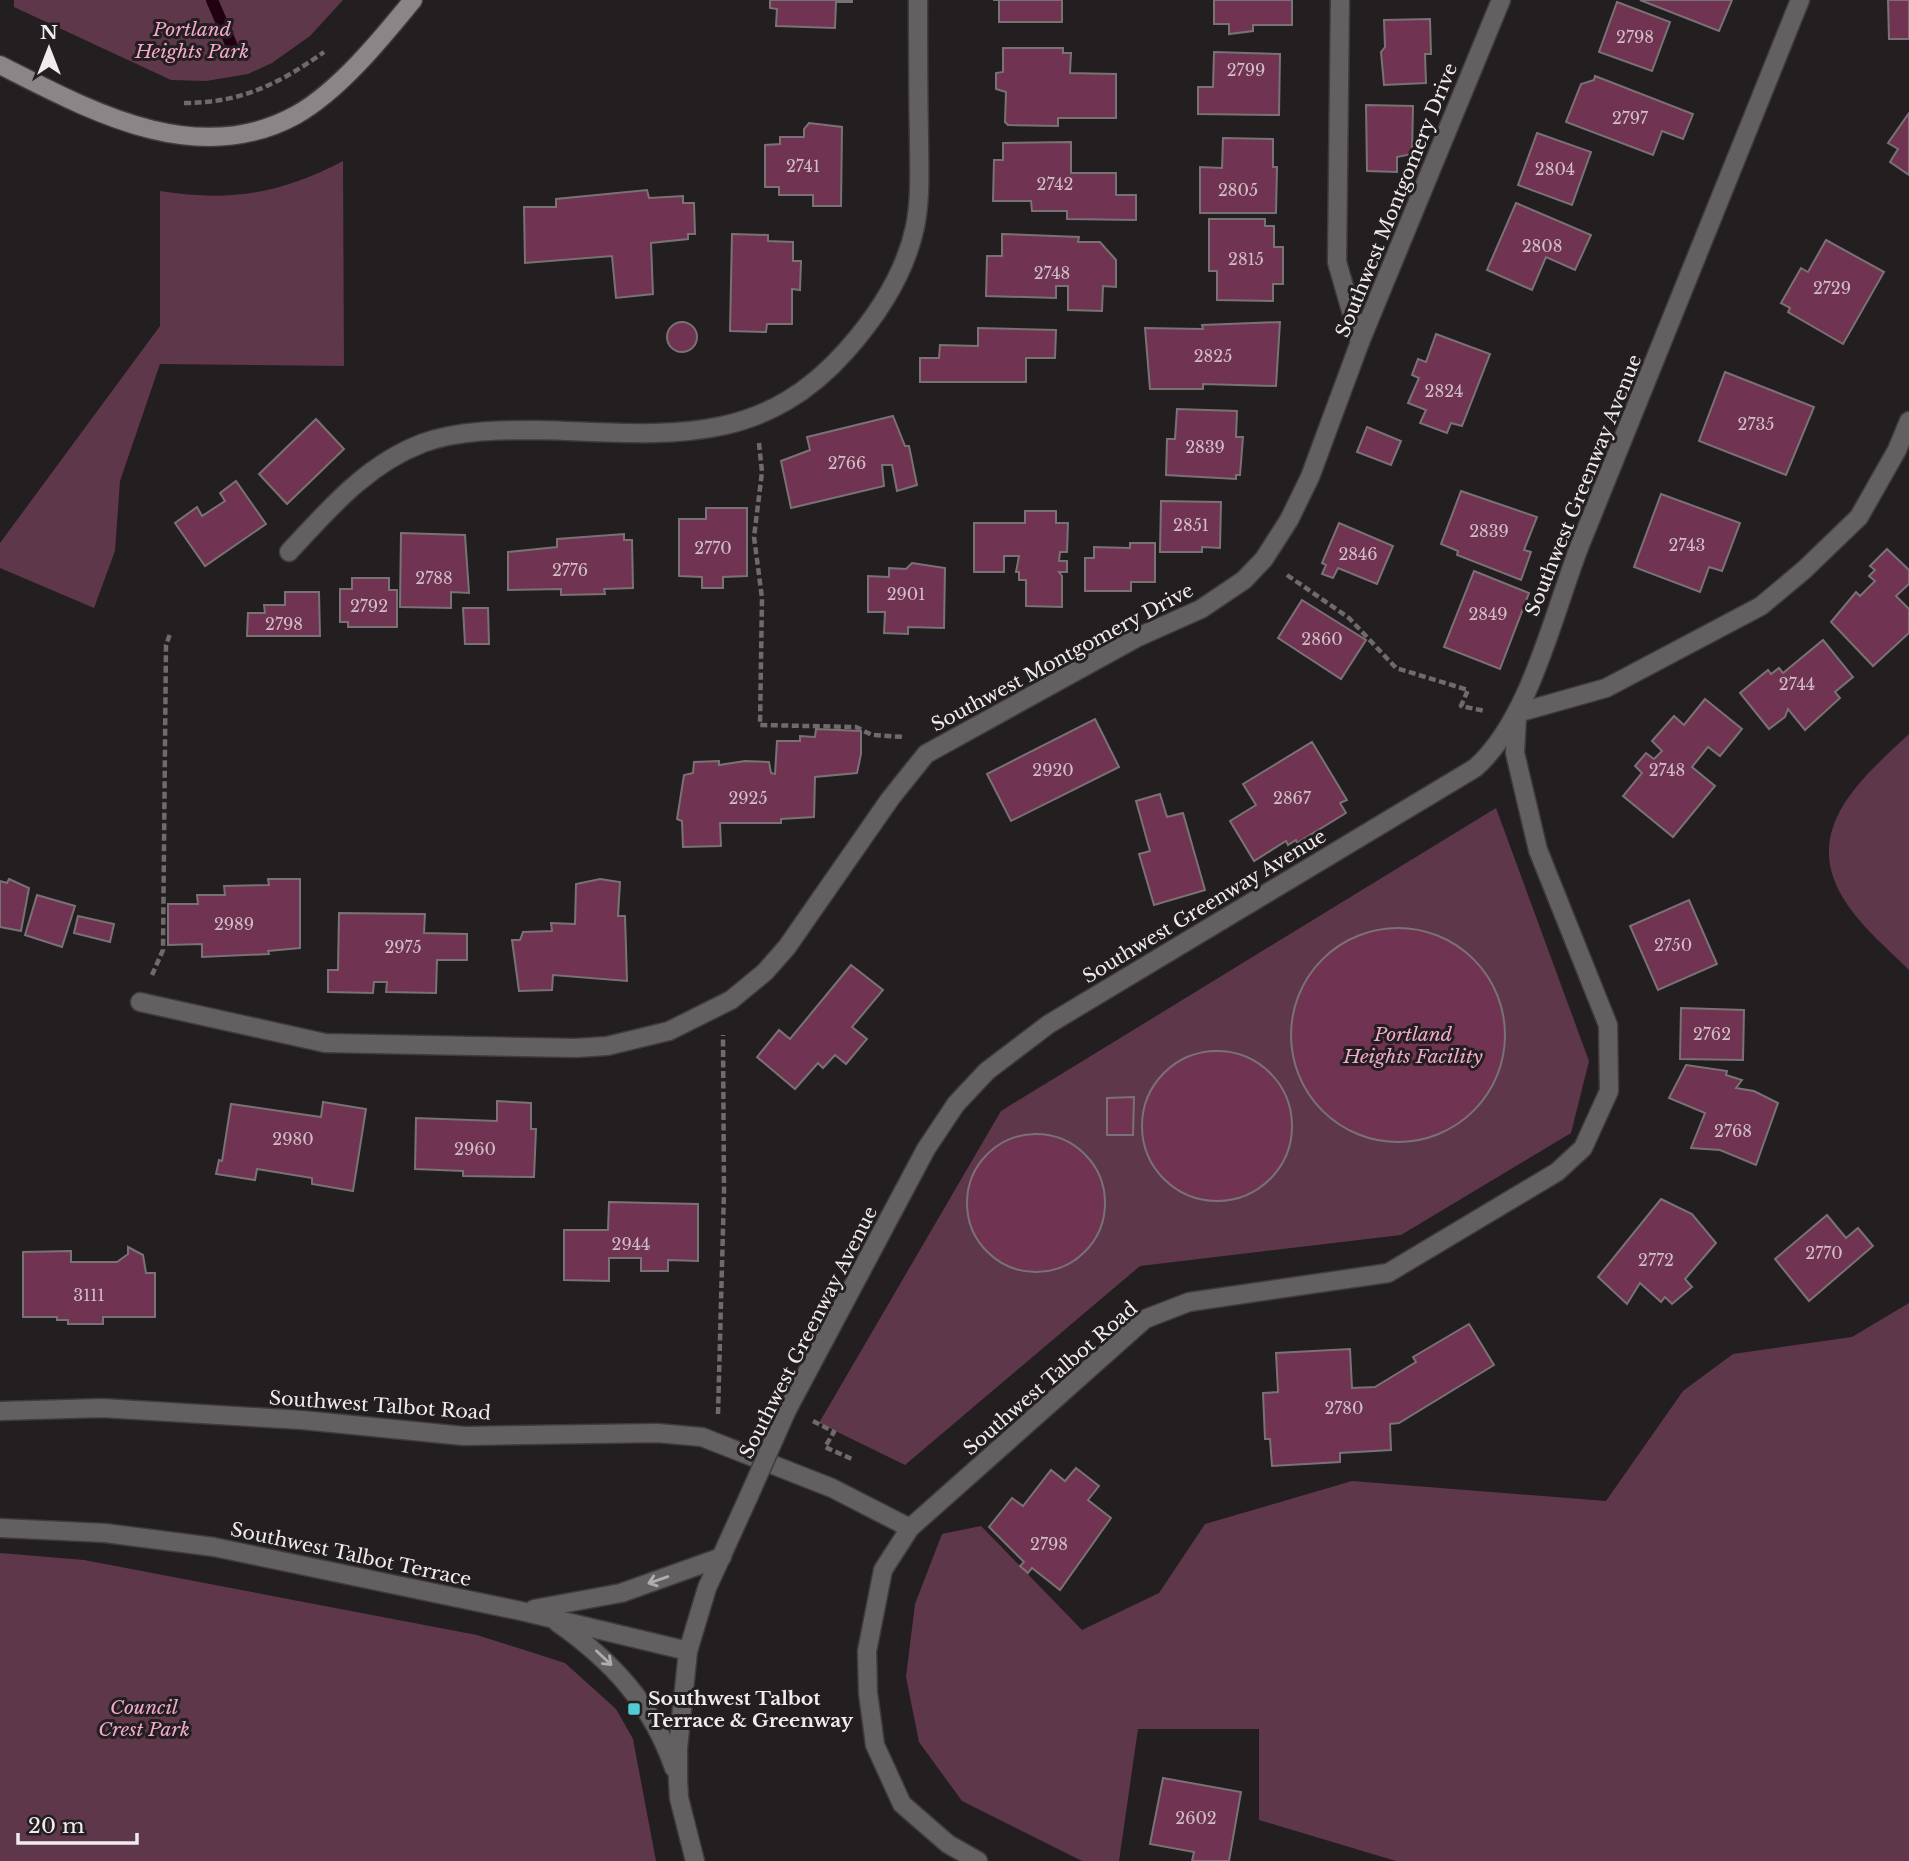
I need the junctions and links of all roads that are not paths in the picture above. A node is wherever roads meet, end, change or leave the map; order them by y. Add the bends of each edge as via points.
1 (413, 0) edge
2 (918, 0) edge
3 (1340, 0) edge
4 (1501, 0) edge
5 (1800, 0) edge
6 (0, 65) edge
7 (1360, 342) junction
8 (1909, 421) edge
9 (289, 552) dead end
10 (1517, 713) junction
11 (140, 1002) road end
12 (0, 1411) edge
13 (0, 1528) edge
14 (910, 1528) junction
15 (722, 1557) junction
16 (521, 1611) junction
17 (550, 1618) junction
18 (688, 1651) junction
19 (678, 1780) junction
20 (695, 1861) edge
21 (978, 1861) edge

1 - 6 main road via 341,79 296,115 225,135 184,136 135,127
2 - 9 street via 919,194 915,227 904,262 876,314 830,370 800,394 732,426 680,433 522,430 448,436 390,459 362,478
3 - 7 street via 1337,262
4 - 7 street, Southwest Montgomery Drive
5 - 10 street, Southwest Greenway Avenue
7 - 11 street, Southwest Montgomery Drive via 1310,477 1289,520 1244,580 1201,609 1136,638 926,754 787,947 748,988 715,1011 640,1040 562,1048 325,1043
8 - 10 street via 1859,517 1761,606 1606,688
10 - 14 street, Southwest Talbot Road via 1516,753 1538,850 1608,1026 1609,1091 1583,1148 1557,1172 1388,1273 1189,1302 1145,1319
10 - 15 street, Southwest Greenway Avenue, bridge via 1494,751 1475,768 1049,1024 987,1071 956,1104 926,1149 787,1410
12 - 14 street, Southwest Talbot Road via 102,1408 464,1436 657,1433 717,1441 832,1489
13 - 16 street, Southwest Talbot Terrace via 105,1533 214,1547
14 - 21 street via 883,1570 867,1651 867,1693 875,1745 902,1804 948,1844
15 -> 16 street via 621,1593
15 - 18 street, Southwest Greenway Avenue
16 - 17 street, Southwest Talbot Terrace
17 - 18 street, Southwest Talbot Terrace
17 -> 19 street via 591,1646 638,1695
18 - 19 street, Southwest Greenway Avenue
19 - 20 street, Southwest Greenway Avenue

